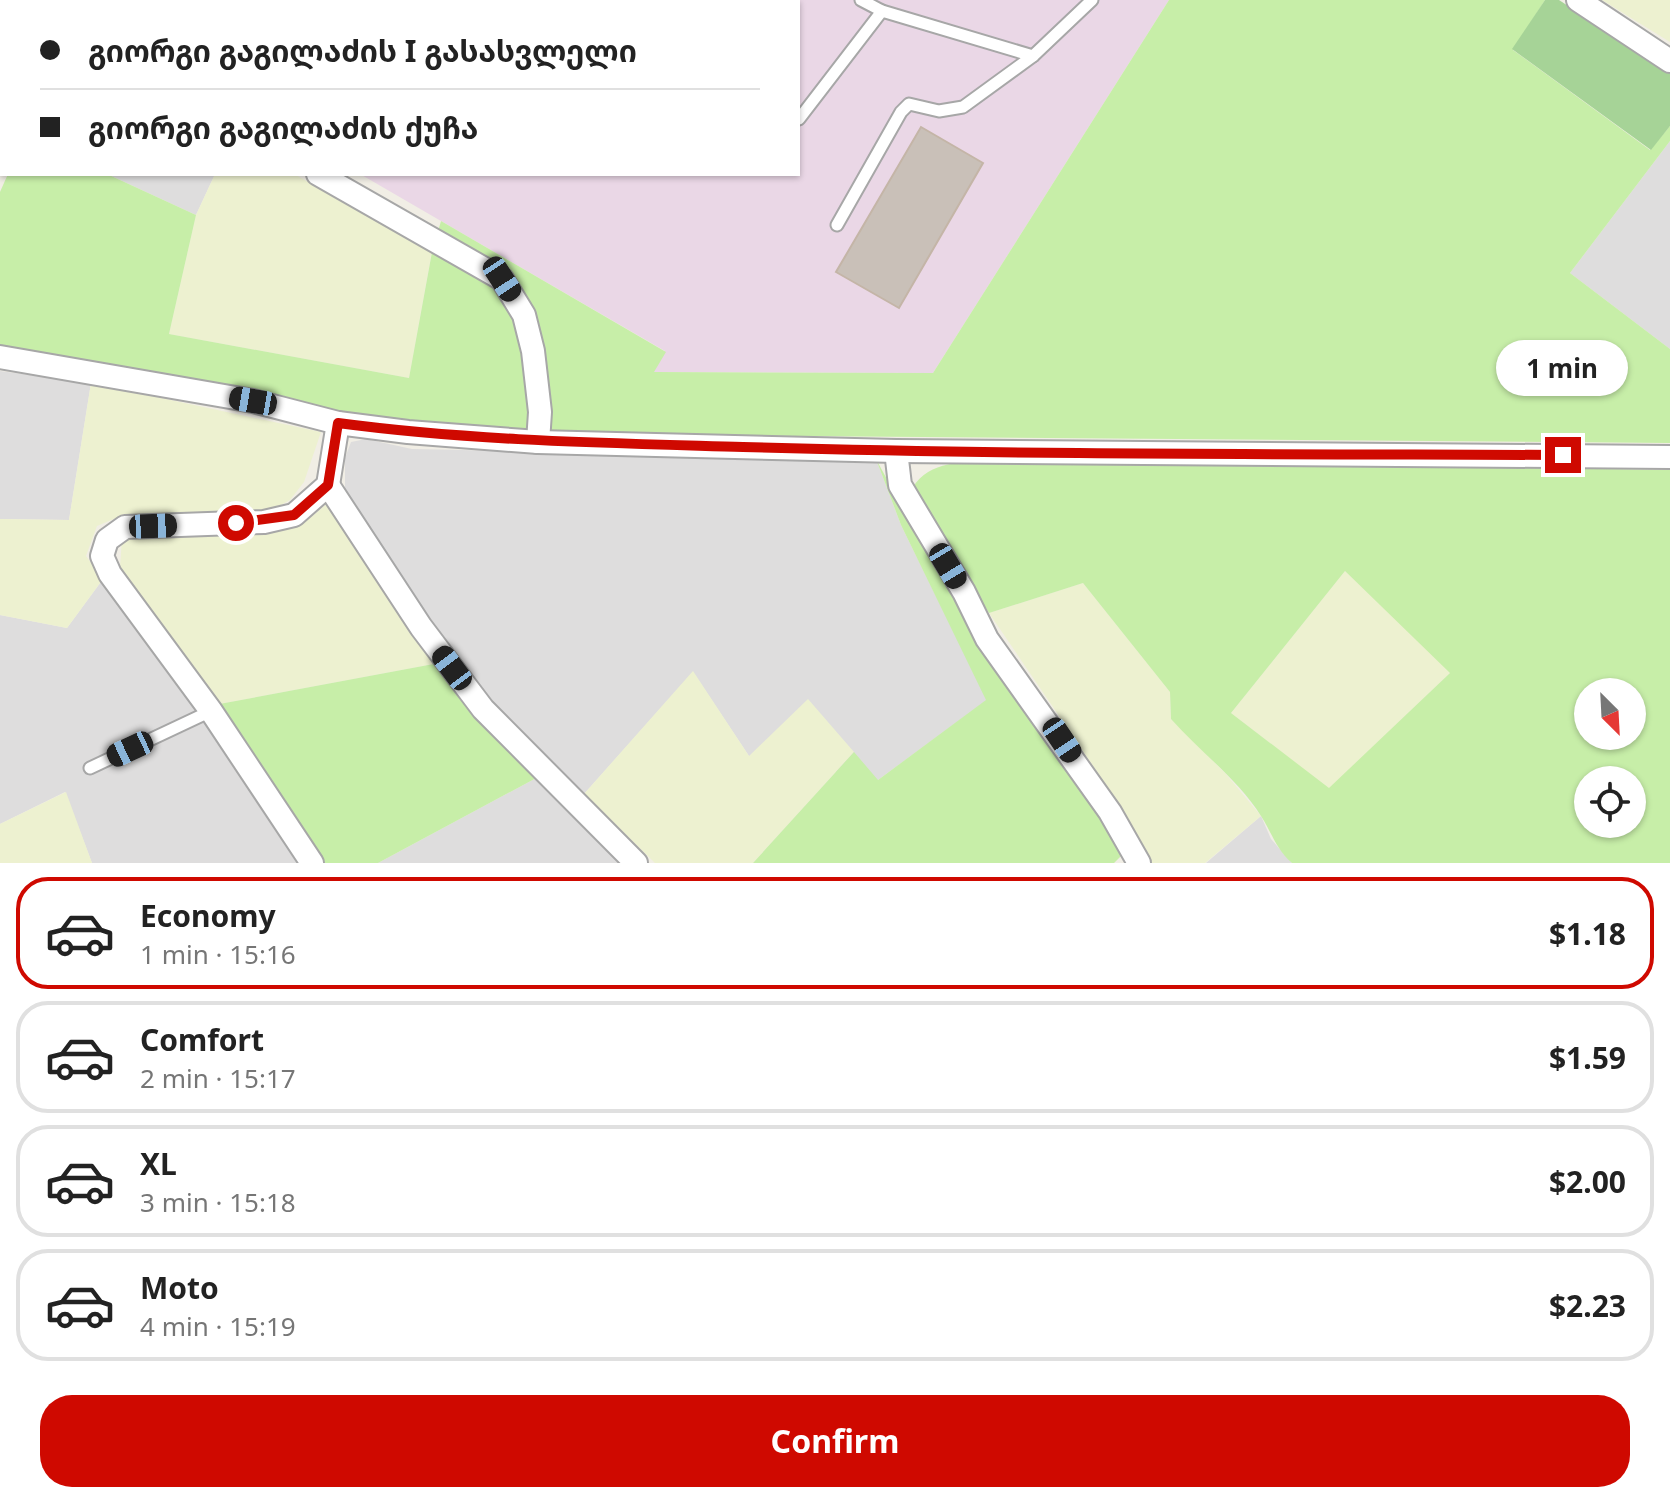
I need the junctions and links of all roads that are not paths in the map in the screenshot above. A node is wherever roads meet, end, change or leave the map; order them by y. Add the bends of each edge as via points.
1 (861, 0) edge
2 (1092, 0) edge
3 (1578, 0) edge
4 (882, 11) junction
5 (1033, 56) junction
6 (1670, 61) edge
7 (800, 118) edge
8 (322, 176) edge
9 (837, 225) dead end
10 (0, 357) edge
11 (338, 423) junction
12 (538, 442) junction
13 (896, 451) junction
14 (1670, 457) edge
15 (328, 485) junction
16 (211, 711) junction
17 (90, 768) dead end
18 (312, 863) edge
19 (636, 863) edge
20 (1139, 863) edge

1 - 4 lane
2 - 5 lane
3 - 6 street
4 - 5 lane
4 - 7 lane
5 - 9 lane via 963,107 939,111 909,104
8 - 12 street via 502,279 524,315 533,351
10 - 11 street via 253,401
11 - 12 street
11 - 15 street
12 - 13 street
13 - 14 street
13 - 20 street via 900,485 987,639 1102,800
15 - 16 street via 294,515 264,522 125,527 107,540 102,556 110,574
15 - 19 street via 421,627 483,709
16 - 17 lane
16 - 18 street

